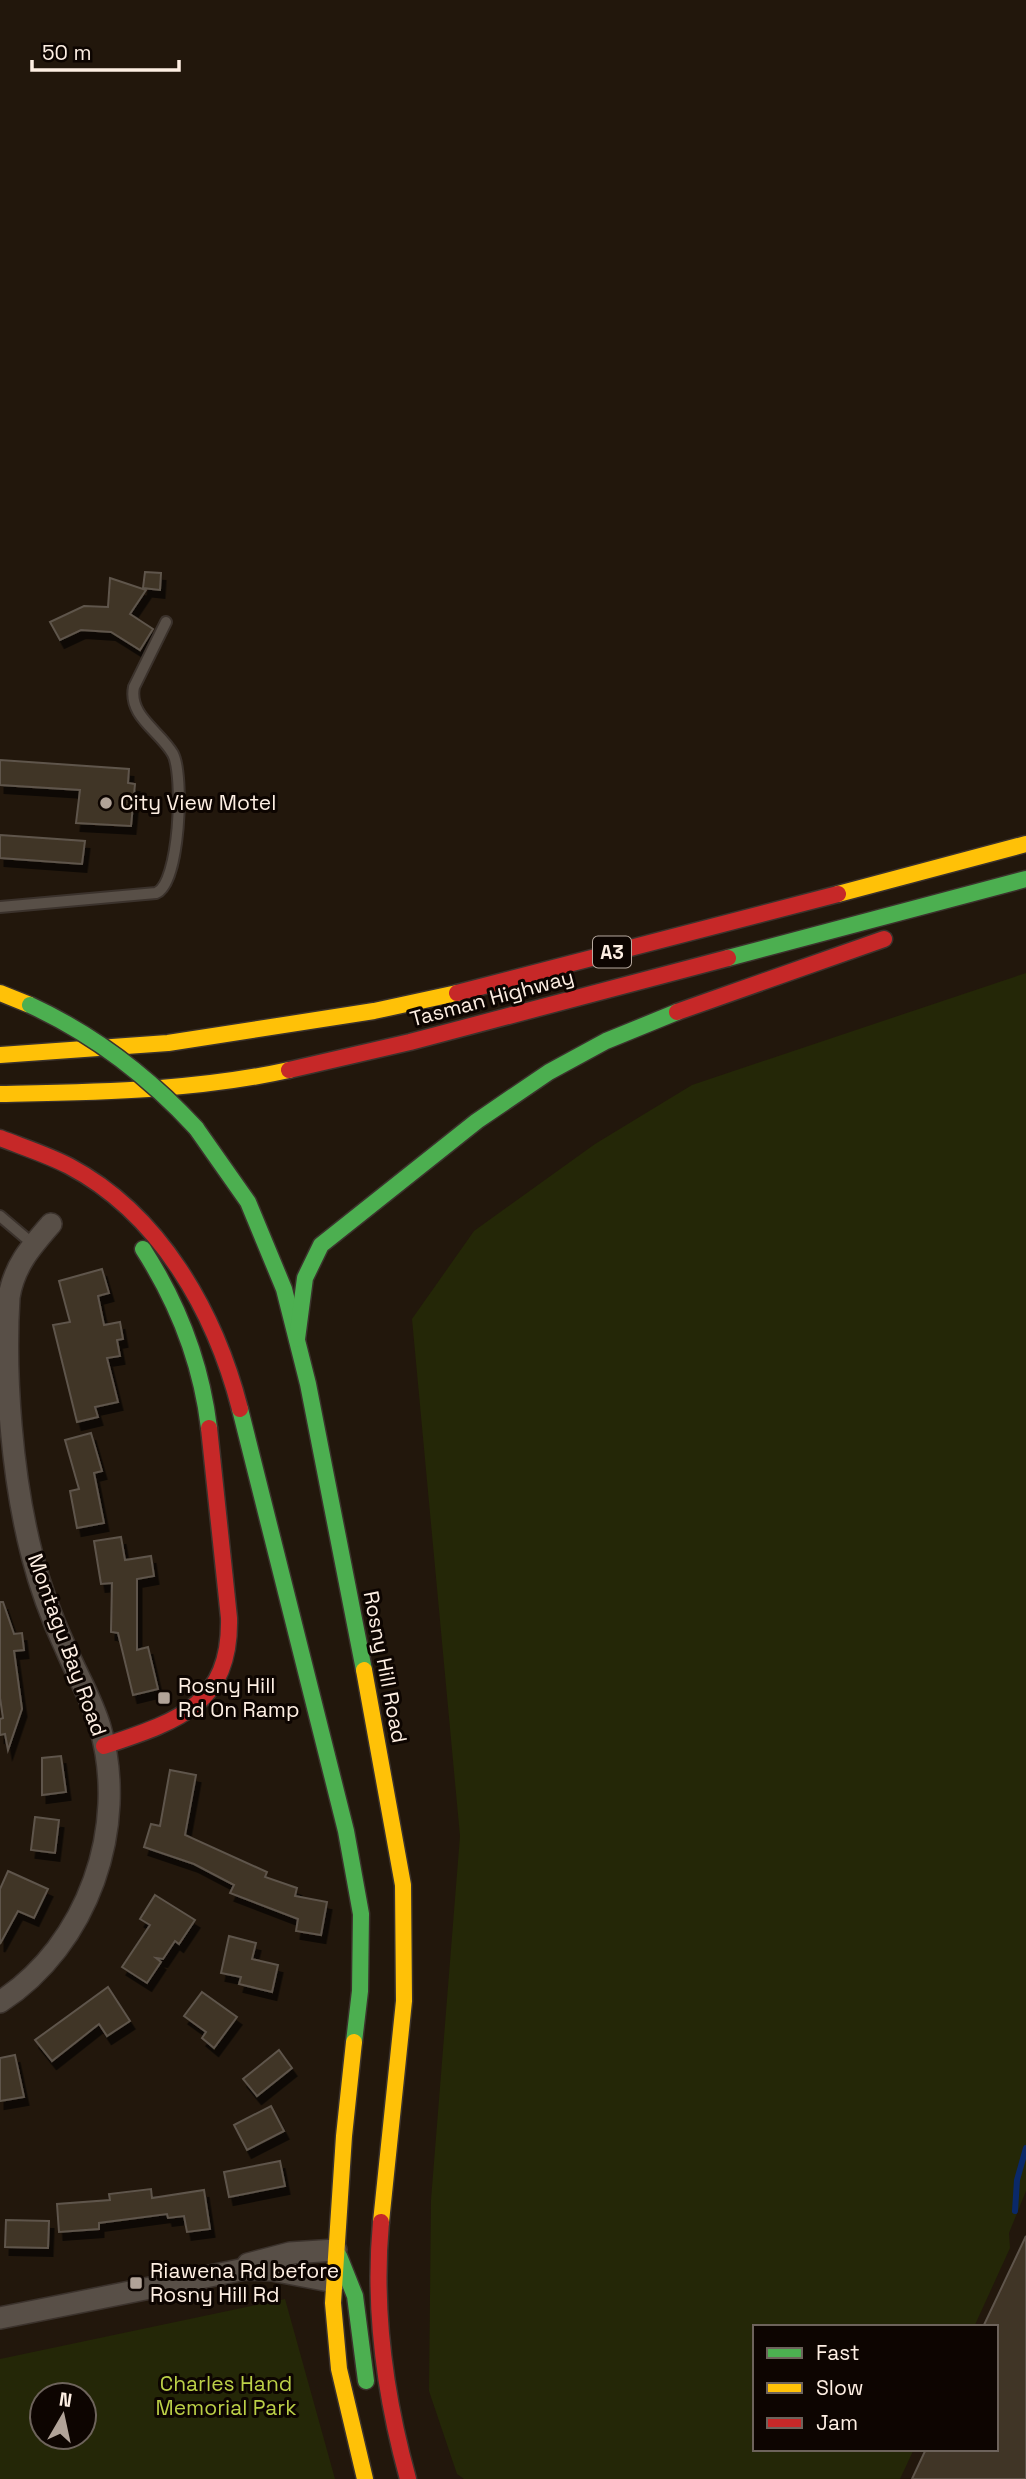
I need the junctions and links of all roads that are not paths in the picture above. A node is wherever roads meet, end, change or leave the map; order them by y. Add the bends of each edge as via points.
1 (166, 622) dead end
2 (1026, 844) edge
3 (1026, 879) edge
4 (1026, 892) edge
5 (0, 907) edge
6 (949, 917) dead end
7 (900, 933) dead end
8 (0, 993) edge
9 (0, 1055) edge
10 (0, 1094) edge
11 (0, 1140) edge
12 (0, 1216) edge
13 (51, 1224) dead end
14 (33, 1244) junction
15 (297, 1339) junction
16 (6, 1408) edge
17 (104, 1746) junction
18 (0, 2003) edge
19 (400, 2052) junction
20 (368, 2190) dead end
21 (343, 2262) junction
22 (230, 2271) junction
23 (0, 2318) edge
24 (368, 2391) dead end
25 (383, 2449) dead end
26 (365, 2479) edge
27 (395, 2479) edge
28 (408, 2479) edge

1 - 5 lane via 132,697 139,715 169,748 178,766 173,861 167,884 156,893
2 - 9 main road, Tasman Highway / A3 via 484,987 374,1011 194,1039
3 - 10 main road, Tasman Highway / A3 via 411,1042 283,1071 119,1091
4 - 6 main road
7 - 15 main road via 666,1014 549,1072 477,1121 321,1245 304,1281
8 - 15 main road, Rosny Hill Road, bridge via 71,1025 120,1057 196,1128 228,1170 263,1232
11 - 17 main road via 66,1176 129,1231 174,1300 206,1392 230,1633 226,1664 212,1691 191,1709
11 - 21 main road via 69,1166 144,1224 186,1276 236,1394 346,1831 361,1914
12 - 14 lane
13 - 14 street, Montagu Bay Road
14 - 16 street, Montagu Bay Road via 17,1267 9,1297
15 - 19 main road, Rosny Hill Road via 403,1885
16 - 17 street, Montagu Bay Road via 32,1555
17 - 18 street, Montagu Bay Road via 107,1826 89,1893 50,1958
19 - 20 main road via 381,2112
19 - 28 main road, Rosny Hill Road via 378,2283 386,2385
21 - 22 street
21 - 22 street via 270,2257
21 - 24 main road via 356,2303
21 - 26 main road via 334,2311 339,2369
22 - 23 street
25 - 27 main road

